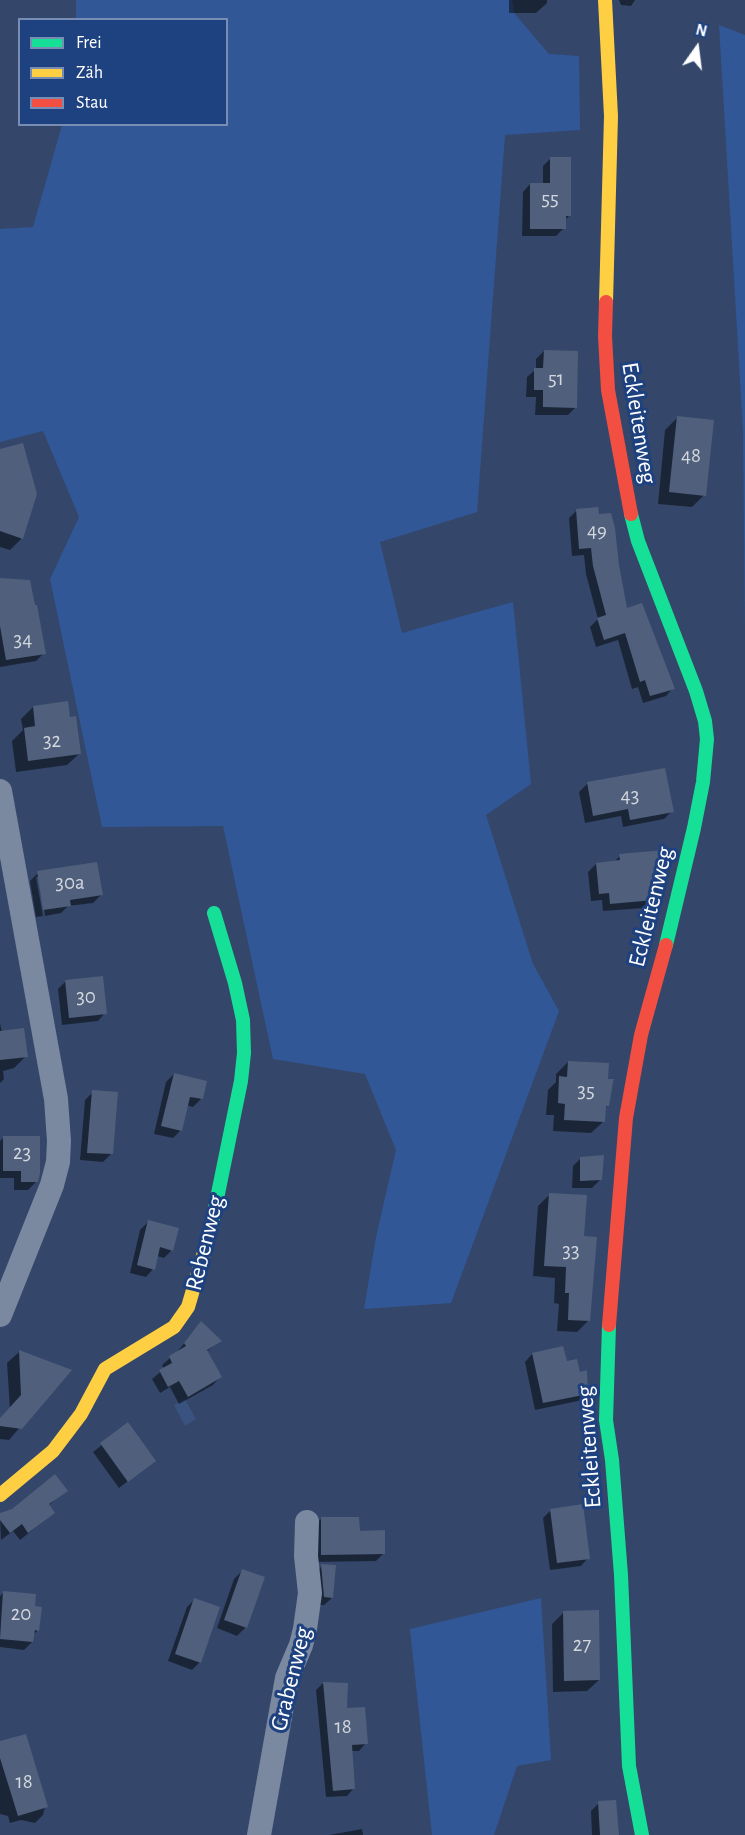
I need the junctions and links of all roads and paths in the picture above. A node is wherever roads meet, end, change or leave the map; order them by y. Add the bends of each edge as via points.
1 (604, 0) edge
2 (0, 791) edge
3 (3, 829) edge
4 (214, 913) dead end
5 (0, 1315) edge
6 (0, 1495) edge
7 (306, 1522) dead end
8 (259, 1835) edge
9 (642, 1835) edge

1 - 9 street, Eckleitenweg via 611,116 605,336 608,390 638,541 696,691 707,739 692,836 641,1035 626,1118 609,1313 606,1420 620,1563 629,1767
2 - 3 street
3 - 5 street via 56,1099 59,1141 52,1185
4 - 6 street, Rebenweg via 243,1020 244,1053 212,1223 188,1307 174,1327 105,1369 81,1414 53,1451
7 - 8 street, Grabenweg via 310,1593 305,1629 287,1678

